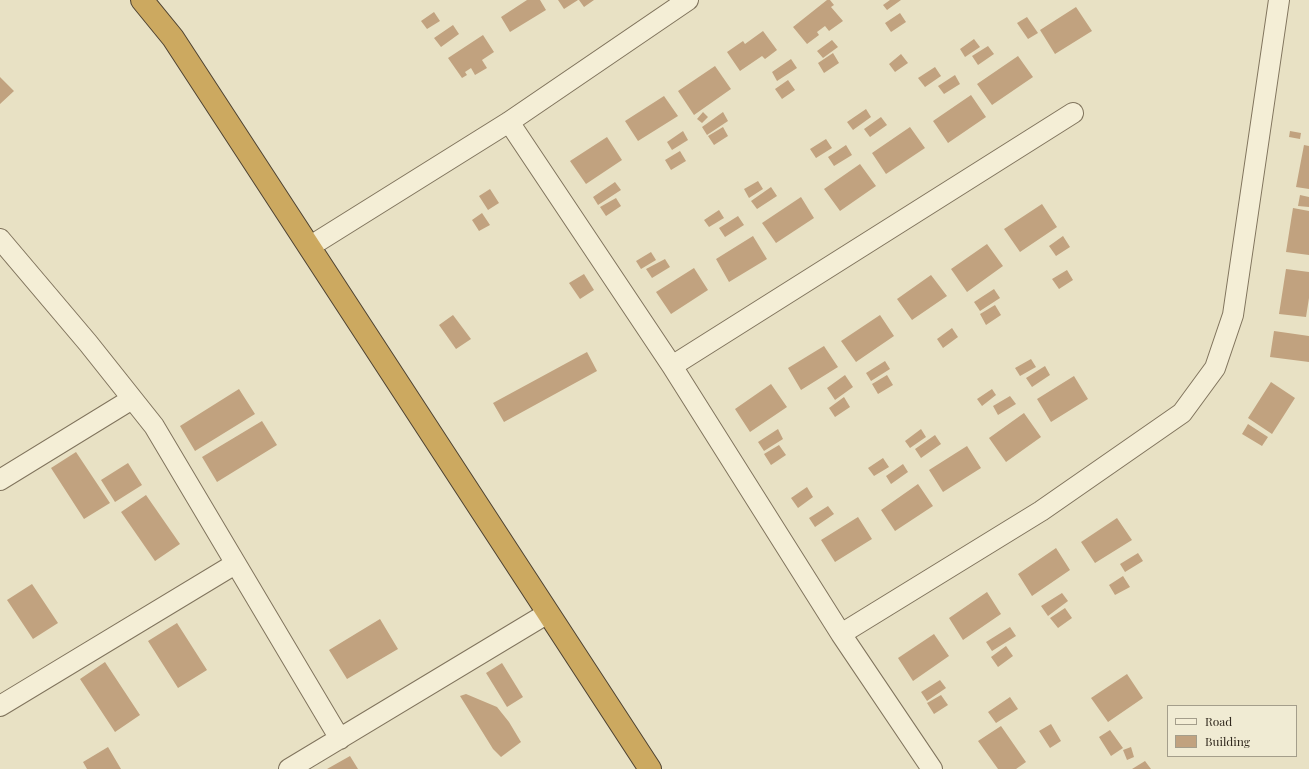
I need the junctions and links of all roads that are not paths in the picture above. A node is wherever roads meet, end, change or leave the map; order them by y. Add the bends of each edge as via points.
1 (142, 0) edge
2 (688, 0) edge
3 (1279, 0) edge
4 (1073, 113) dead end
5 (509, 122) junction
6 (0, 238) edge
7 (309, 247) junction
8 (672, 366) junction
9 (132, 399) junction
10 (0, 480) edge
11 (235, 564) junction
12 (548, 613) junction
13 (841, 634) junction
14 (0, 706) edge
15 (340, 739) junction
16 (290, 769) edge
17 (650, 769) edge
18 (932, 769) edge

1 - 7 highway via 173,38
2 - 5 street
3 - 13 street via 1233,314 1215,368 1182,413 1041,511
4 - 8 street
5 - 7 street
5 - 8 street
6 - 9 street via 88,342
7 - 12 highway
8 - 13 street
9 - 10 street
9 - 11 street via 154,426
11 - 14 street
11 - 15 street
12 - 15 street
12 - 17 highway
13 - 18 street
15 - 16 street

